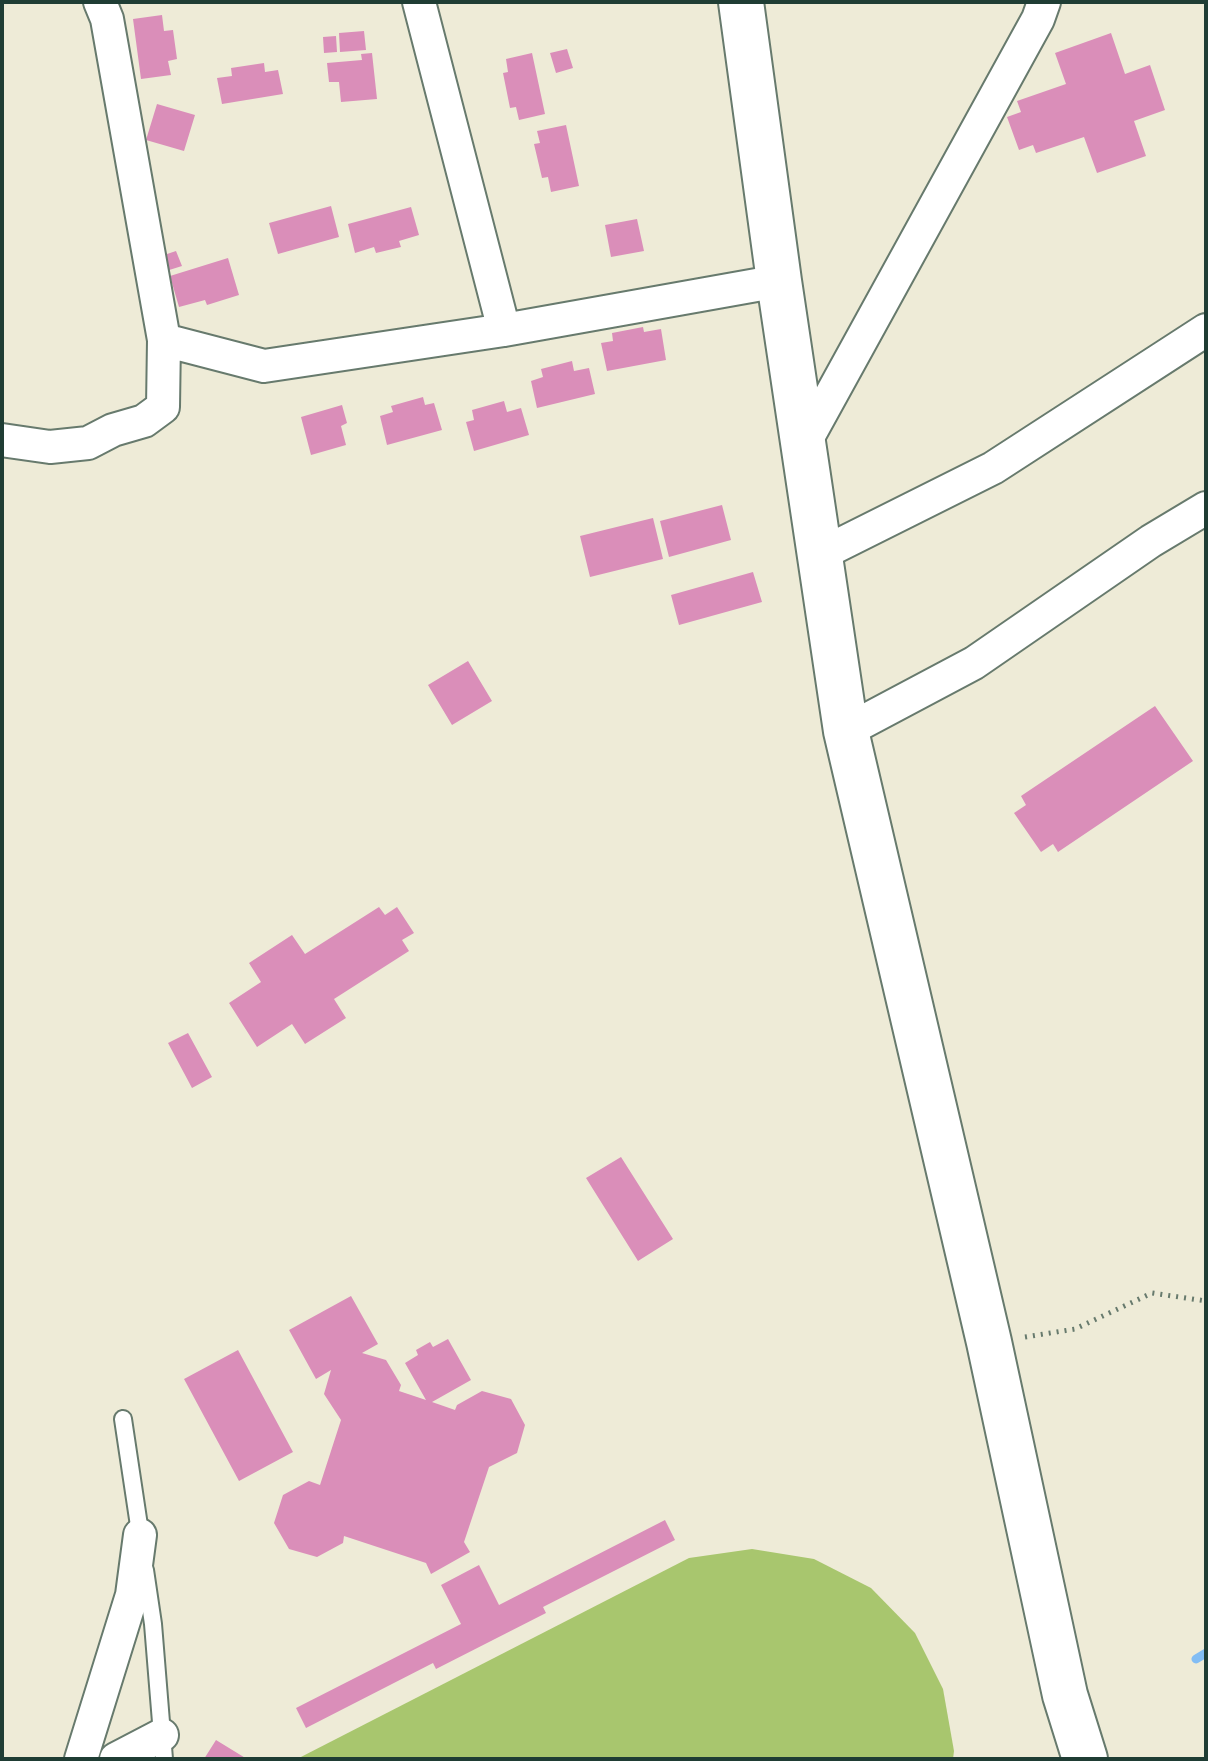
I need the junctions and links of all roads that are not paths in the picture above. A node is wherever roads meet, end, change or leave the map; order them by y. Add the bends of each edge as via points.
1 (100, 2) edge
2 (419, 2) edge
3 (741, 2) edge
4 (1044, 2) edge
5 (779, 281) junction
6 (504, 330) junction
7 (1206, 330) edge
8 (164, 340) junction
9 (2, 440) edge
10 (803, 446) junction
11 (1206, 508) edge
12 (821, 554) junction
13 (846, 731) junction
14 (123, 1419) dead end
15 (140, 1535) junction
16 (163, 1747) edge
17 (81, 1759) edge
18 (116, 1759) edge
19 (1085, 1759) edge

1 - 8 street
2 - 6 street
3 - 5 street
4 - 10 street
5 - 6 street
5 - 10 street
6 - 8 street via 264,366
7 - 12 street via 993,468
8 - 9 street via 163,407 144,421 88,443 50,447
10 - 12 street
11 - 13 street via 974,663
12 - 13 street
13 - 19 street via 989,1342 1065,1695
14 - 15 lane
15 - 16 lane
15 - 17 street via 132,1595
16 - 18 street

